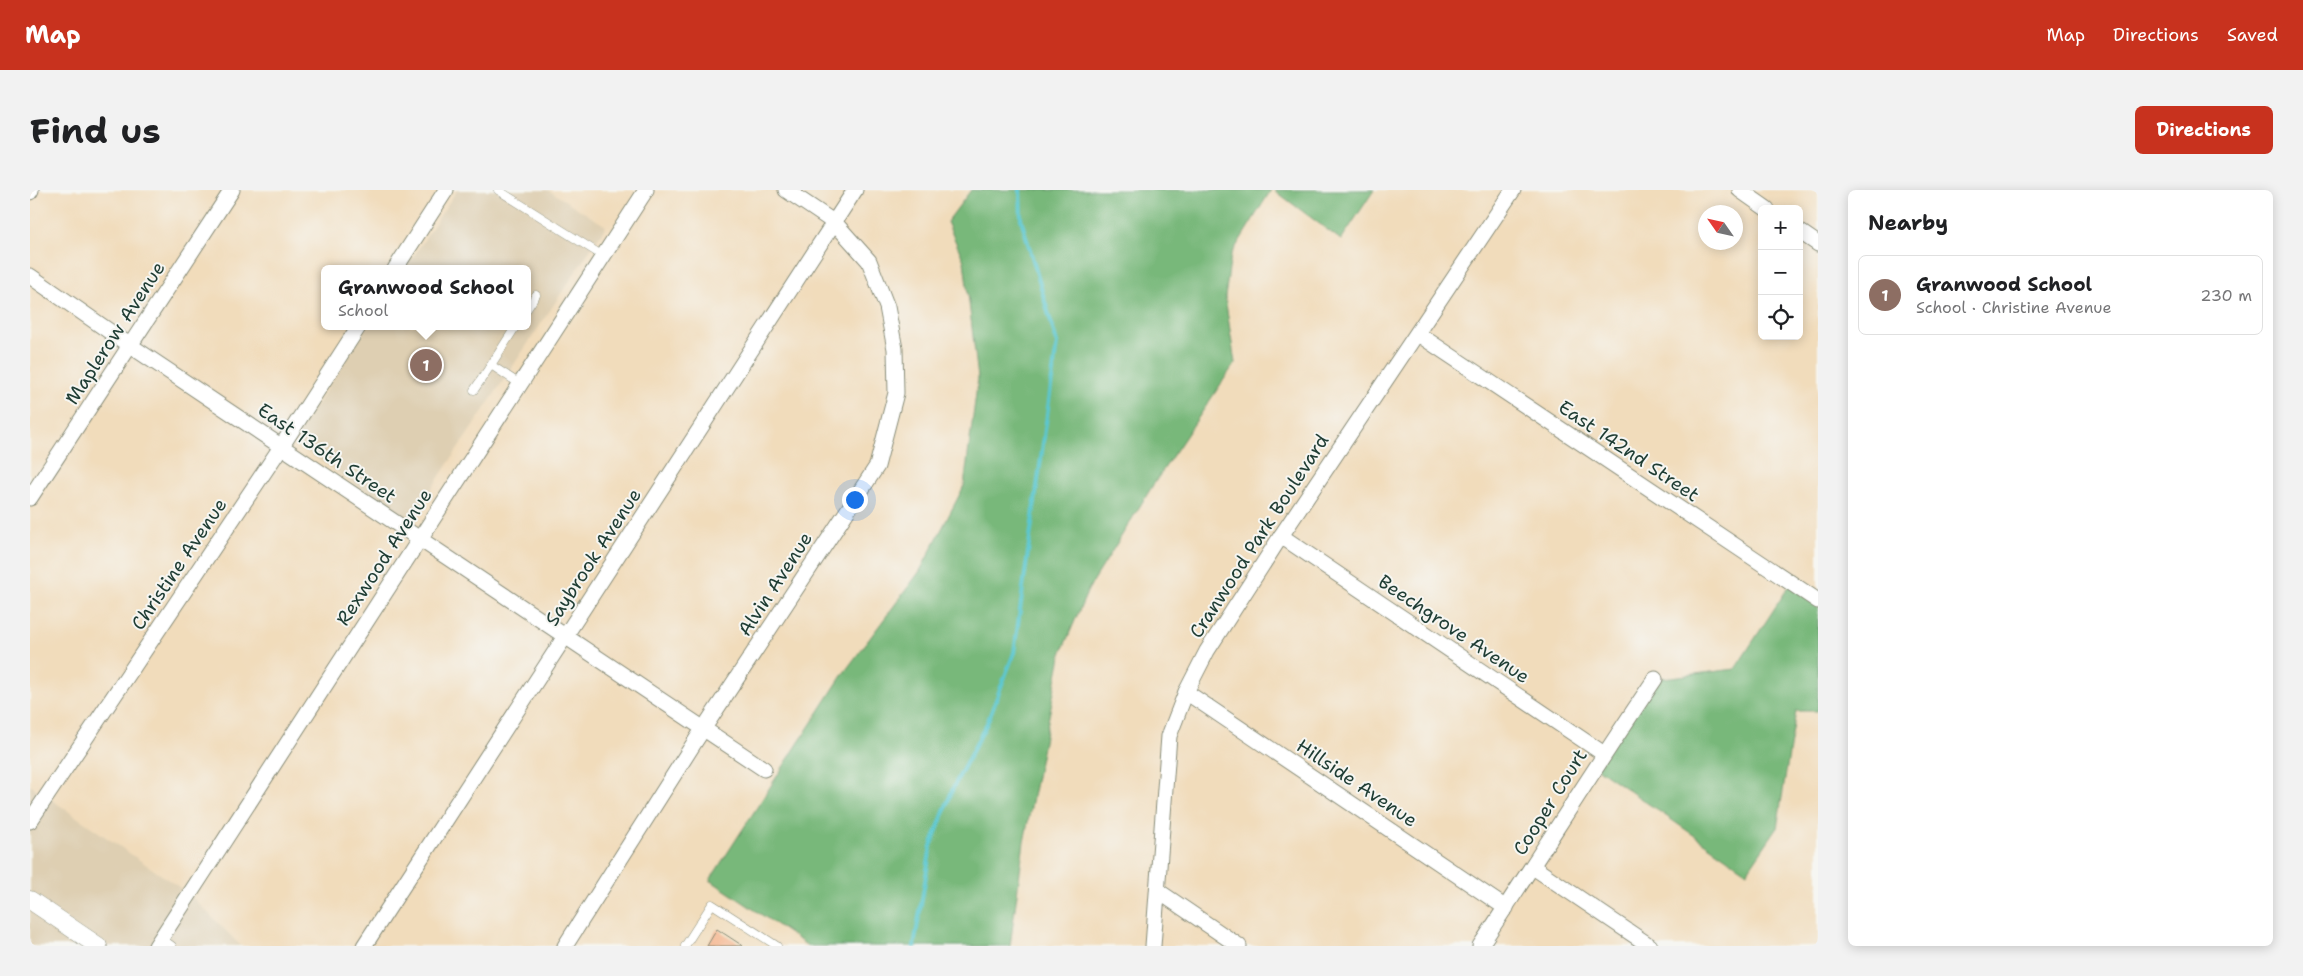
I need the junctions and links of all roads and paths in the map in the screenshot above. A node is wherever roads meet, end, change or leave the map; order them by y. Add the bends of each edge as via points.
1 (232, 190) edge
2 (446, 190) edge
3 (498, 190) edge
4 (646, 190) edge
5 (786, 190) edge
6 (856, 190) edge
7 (1513, 190) edge
8 (1740, 190) edge
9 (1761, 205) edge
10 (835, 222) junction
11 (1803, 234) edge
12 (1818, 244) edge
13 (604, 256) junction
14 (399, 265) edge
15 (30, 276) edge
16 (536, 296) dead end
17 (531, 304) edge
18 (355, 330) edge
19 (513, 330) edge
20 (1418, 334) junction
21 (131, 346) junction
22 (491, 365) junction
23 (520, 384) junction
24 (474, 390) dead end
25 (281, 447) junction
26 (30, 498) edge
27 (1281, 536) junction
28 (420, 539) junction
29 (1818, 601) edge
30 (566, 635) junction
31 (1655, 679) dead end
32 (1186, 692) junction
33 (704, 729) junction
34 (1604, 754) junction
35 (764, 769) dead end
36 (30, 822) edge
37 (1533, 867) junction
38 (1158, 892) junction
39 (30, 900) edge
40 (1506, 908) junction
41 (163, 943) edge
42 (98, 946) edge
43 (364, 946) edge
44 (565, 946) edge
45 (685, 946) edge
46 (777, 946) edge
47 (1153, 946) edge
48 (1239, 946) edge
49 (1480, 946) edge
50 (1650, 946) edge

1 - 21 street, Maplerow Avenue
2 - 14 street
3 - 13 lane
4 - 13 street, Rexwood Avenue
5 - 10 street, Alvin Avenue
6 - 10 street, Saybrook Avenue
7 - 20 street, Cranwood Park Boulevard
8 - 9 street
10 - 30 street, Saybrook Avenue
10 - 33 street, Alvin Avenue via 869,261 887,307 895,349 896,384 890,422 877,466
11 - 12 street
13 - 23 street, Rexwood Avenue
15 - 21 street, East 136th Street
16 - 17 lane
18 - 25 street, Christine Avenue
19 - 22 lane
20 - 27 street, Cranwood Park Boulevard
20 - 29 street, East 142nd Street
21 - 25 street, East 136th Street
21 - 26 street, Maplerow Avenue
22 - 23 lane
22 - 24 lane
23 - 28 street, Rexwood Avenue
25 - 28 street, East 136th Street
25 - 36 street, Christine Avenue
27 - 32 street, Cranwood Park Boulevard via 1207,651
27 - 34 street, Beechgrove Avenue
28 - 30 street, East 136th Street
28 - 41 street, Rexwood Avenue
30 - 33 street, East 136th Street
30 - 43 street, Saybrook Avenue
31 - 34 street, Cooper Court
32 - 38 street, Cranwood Park Boulevard via 1169,736
32 - 40 street, Hillside Avenue
33 - 35 street, East 136th Street
33 - 44 street, Alvin Avenue
34 - 37 street, Cooper Court
37 - 40 street, Cooper Court
37 - 50 street
38 - 47 street, Cranwood Park Boulevard
38 - 48 street
39 - 42 street
40 - 49 street, Cooper Court
45 - 46 lane via 712,904

